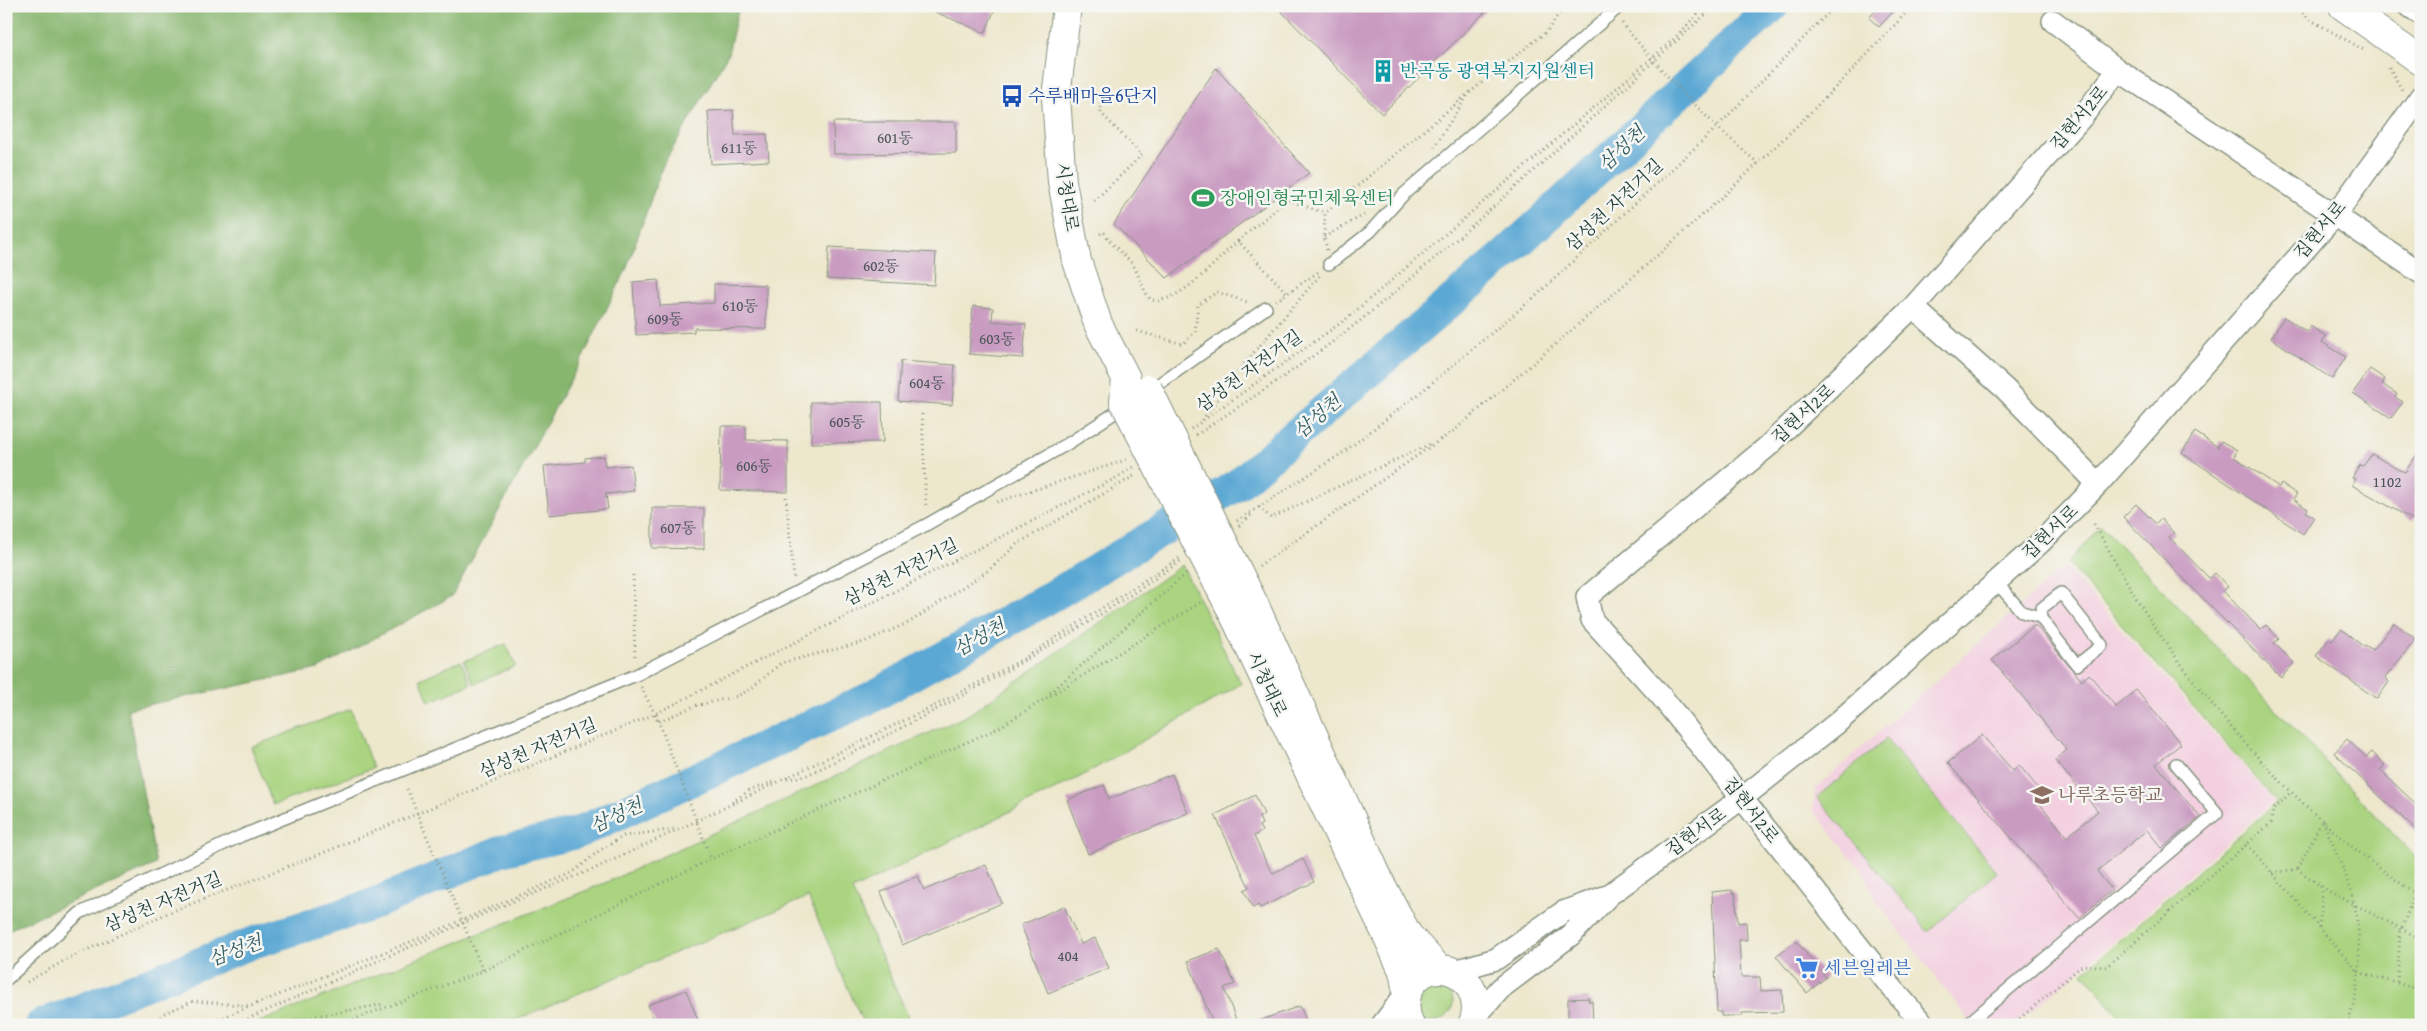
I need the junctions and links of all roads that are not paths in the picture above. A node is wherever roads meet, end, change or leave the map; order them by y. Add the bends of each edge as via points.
1 (1067, 6) edge
2 (2343, 6) edge
3 (2400, 6) edge
4 (1617, 9) edge
5 (2421, 20) edge
6 (2053, 21) dead end
7 (2421, 61) edge
8 (2118, 70) junction
9 (2421, 96) edge
10 (2336, 214) junction
11 (1329, 264) road end
12 (2421, 273) edge
13 (1913, 307) junction
14 (1266, 308) road end
15 (2098, 484) junction
16 (1997, 582) junction
17 (1244, 608) junction
18 (2040, 617) junction
19 (2176, 764) dead end
20 (1741, 799) junction
21 (1609, 895) junction
22 (1445, 970) junction
23 (6, 980) edge
24 (1407, 992) junction
25 (1474, 1022) edge
26 (1382, 1025) edge
27 (1410, 1025) edge
28 (1924, 1025) edge
29 (1966, 1025) edge

1 - 17 street, 시청대로, bridge via 1056,97 1062,182 1078,261 1095,315
2 - 7 street
3 - 5 lane
4 - 11 lane via 1404,194 1370,232
6 - 8 street
8 - 10 street, 집현서2로
8 - 13 street, 집현서2로 via 2082,117
9 - 10 street, 집현서로
10 - 12 street, 집현서2로
10 - 15 street, 집현서로
13 - 15 street via 2005,389
13 - 20 street, 집현서2로 via 1767,448 1587,597 1592,620 1661,696
14 - 23 lane via 1172,377 1077,438 926,525 636,675 249,832 138,884 80,913
15 - 16 street, 집현서로
16 - 18 lane via 2022,612
16 - 20 street, 집현서로 via 1836,723
17 - 22 street, 시청대로 via 1408,936
17 - 24 street, 시청대로 via 1403,971
18 - 18 lane via 2077,665 2102,644 2061,593 2042,608
19 - 29 lane via 2217,813
20 - 21 street, 집현서로
20 - 28 street, 집현서2로
21 - 22 street, 집현서로 via 1563,912 1496,959
21 - 25 street, 집현서로 via 1571,935 1501,988
22 - 24 street via 1422,975
22 - 25 street, 시청대로 via 1466,980 1474,993 1477,1004
24 - 26 street
24 - 27 street, 시청대로 via 1405,1010

